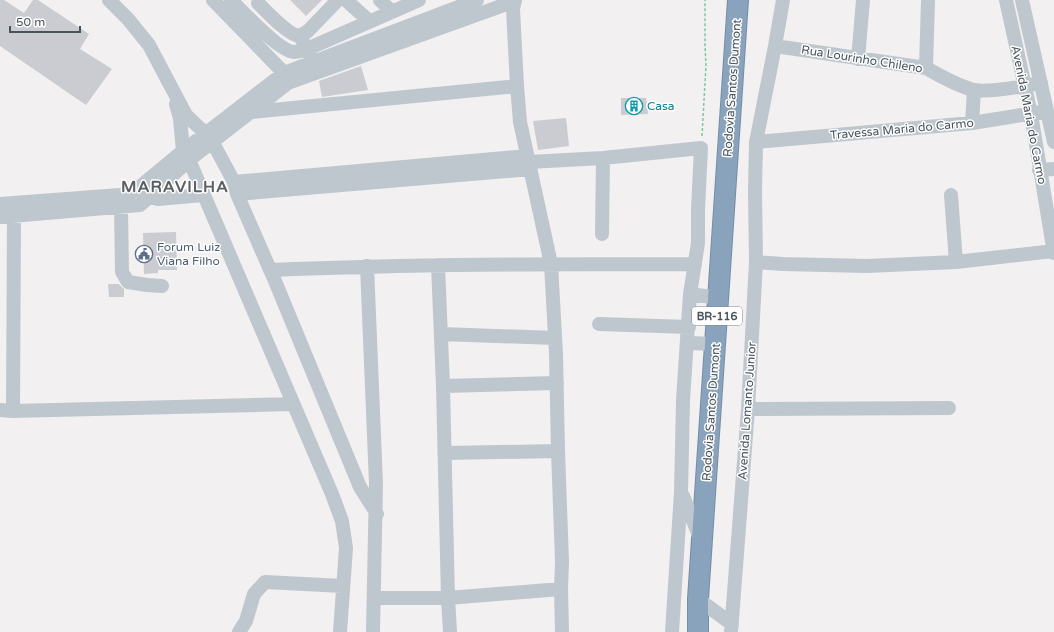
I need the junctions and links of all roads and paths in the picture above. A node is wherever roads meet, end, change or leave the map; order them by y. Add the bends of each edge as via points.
1 (109, 0) edge
2 (213, 0) edge
3 (231, 0) edge
4 (338, 0) edge
5 (346, 0) edge
6 (380, 0) edge
7 (477, 0) edge
8 (705, 0) edge
9 (738, 0) edge
10 (783, 0) edge
11 (863, 0) edge
12 (928, 0) edge
13 (1006, 0) edge
14 (1022, 0) edge
15 (415, 1) edge
16 (258, 3) dead end
17 (510, 3) edge
18 (392, 12) junction
19 (369, 21) junction
20 (300, 36) junction
21 (775, 46) junction
22 (858, 59) junction
23 (312, 61) junction
24 (926, 68) junction
25 (286, 78) junction
26 (1041, 83) junction
27 (517, 86) junction
28 (1025, 86) junction
29 (172, 88) junction
30 (974, 90) junction
31 (1047, 111) junction
32 (251, 112) junction
33 (1031, 114) junction
34 (972, 123) junction
35 (210, 138) junction
36 (756, 142) junction
37 (1054, 142) edge
38 (701, 148) junction
39 (186, 156) junction
40 (603, 158) junction
41 (529, 162) junction
42 (1054, 169) edge
43 (1039, 170) junction
44 (235, 188) junction
45 (135, 191) junction
46 (203, 195) junction
47 (951, 195) dead end
48 (148, 196) junction
49 (0, 204) edge
50 (121, 207) junction
51 (7, 216) edge
52 (723, 231) junction
53 (602, 234) dead end
54 (698, 243) junction
55 (1054, 252) edge
56 (756, 262) junction
57 (956, 262) junction
58 (551, 264) junction
59 (695, 264) junction
60 (438, 265) junction
61 (367, 266) junction
62 (270, 270) junction
63 (162, 286) dead end
64 (690, 294) junction
65 (719, 298) junction
66 (599, 324) dead end
67 (689, 327) junction
68 (441, 334) junction
69 (554, 338) junction
70 (688, 343) junction
71 (716, 344) junction
72 (557, 383) junction
73 (443, 386) junction
74 (293, 404) junction
75 (949, 408) dead end
76 (748, 409) junction
77 (7, 410) edge
78 (558, 451) junction
79 (445, 453) junction
80 (681, 492) junction
81 (377, 514) junction
82 (703, 544) junction
83 (343, 586) junction
84 (561, 590) junction
85 (374, 598) junction
86 (448, 598) junction
87 (698, 600) junction
88 (731, 628) edge
89 (239, 632) edge
90 (340, 632) edge
91 (373, 632) edge
92 (450, 632) edge
93 (562, 632) edge
94 (672, 632) edge
95 (698, 632) edge

1 - 29 street via 149,45
2 - 25 street
3 - 23 street via 250,20 284,48
4 - 20 street
5 - 19 street
6 - 18 street
7 - 23 street
8 - 38 path via 706,65
9 - 52 highway, Rodovia Santos Dumont / BR-116
10 - 21 street, Avenida Lomanto Junior
11 - 22 street
12 - 24 street
13 - 28 street, Avenida Maria do Carmo
14 - 26 street, Avenida Maria do Carmo
15 - 18 street
16 - 20 street via 284,28
17 - 23 street
17 - 27 street
18 - 19 street
19 - 23 street
20 - 23 street
21 - 22 street, Rua Lourinho Chileno
21 - 36 street, Avenida Lomanto Junior
22 - 24 street, Rua Lourinho Chileno
23 - 25 street
24 - 30 street, Rua Lourinho Chileno
25 - 32 street
25 - 35 street
26 - 28 street, Rua Lourinho Chileno
26 - 31 street, Avenida Maria do Carmo
27 - 32 street
27 - 41 street via 520,122
28 - 30 street, Rua Lourinho Chileno
28 - 33 street, Avenida Maria do Carmo
29 - 35 street via 186,115
29 - 39 street
30 - 34 street
31 - 33 street, Travessa Maria do Carmo
31 - 37 street, Avenida Maria do Carmo
32 - 35 street
33 - 34 street, Travessa Maria do Carmo
33 - 43 street, Avenida Maria do Carmo
34 - 36 street, Travessa Maria do Carmo
35 - 39 street
35 - 44 street
36 - 56 street, Avenida Lomanto Junior
38 - 40 street
38 - 54 street
39 - 45 street
39 - 46 street
39 - 48 street
40 - 41 street
40 - 53 street
41 - 44 street
41 - 58 street
42 - 43 street
43 - 55 street, Avenida Maria do Carmo
44 - 62 street
45 - 48 street
45 - 49 street via 120,195
46 - 48 street via 158,199
46 - 74 street
47 - 57 street
48 - 50 street via 140,205
50 - 51 street
50 - 63 street via 122,272 128,282
51 - 77 street
52 - 54 street
52 - 65 highway, Rodovia Santos Dumont / BR-116
54 - 59 street
55 - 57 street
56 - 57 street via 867,266
56 - 76 street, Avenida Lomanto Junior
58 - 59 street
58 - 60 street
58 - 69 street
59 - 64 street
60 - 61 street
60 - 68 street
61 - 62 street
61 - 81 street
62 - 81 street via 360,487
64 - 65 street
64 - 67 street
65 - 71 highway, Rodovia Santos Dumont / BR-116
66 - 67 street
67 - 70 street
68 - 69 street
68 - 73 street
69 - 72 street
70 - 71 street
70 - 80 street via 683,400
71 - 82 highway, Rodovia Santos Dumont / BR-116
72 - 73 street
72 - 78 street
73 - 79 street
74 - 77 street
74 - 83 street via 342,521 346,548
75 - 76 street
76 - 88 street, Avenida Lomanto Junior
78 - 79 street
78 - 84 street
79 - 86 street
80 - 82 street
80 - 94 street
81 - 85 street
82 - 87 highway, Rodovia Santos Dumont / BR-116
83 - 89 street via 265,582 254,594 246,621
83 - 90 street
84 - 86 street
84 - 93 street
85 - 86 street
85 - 91 street
86 - 92 street
87 - 88 street
87 - 95 highway, Rodovia Santos Dumont / BR-116

